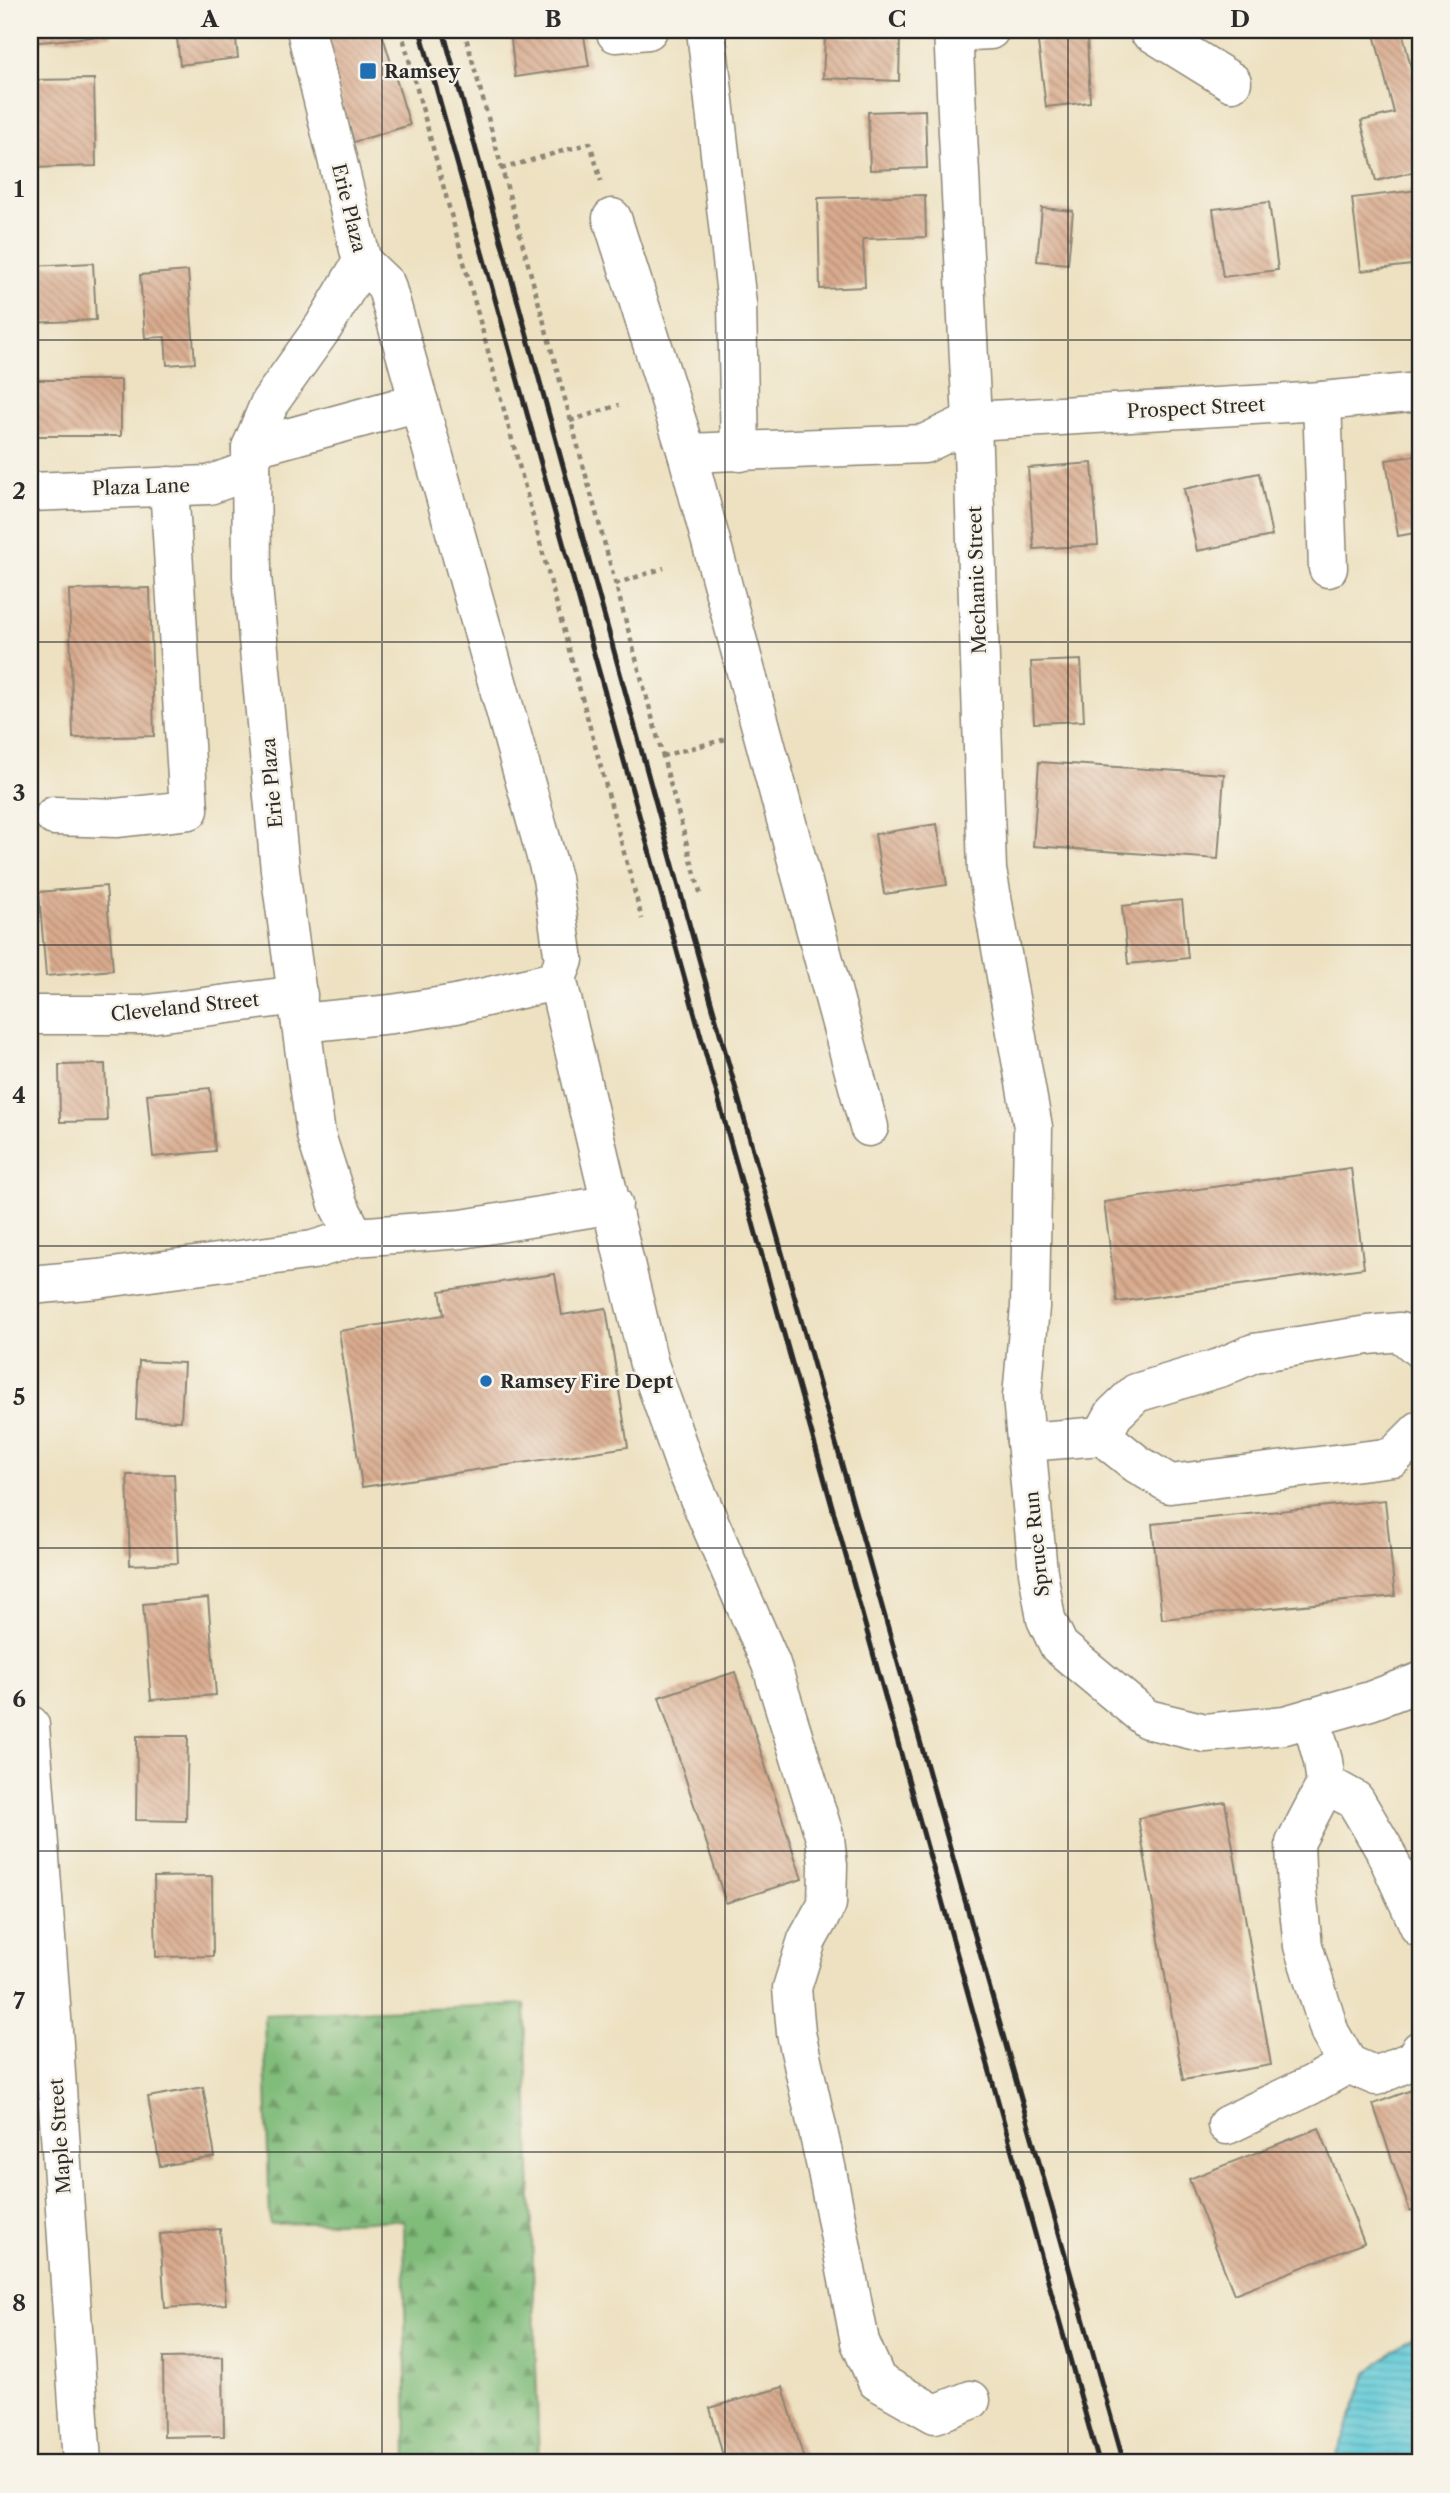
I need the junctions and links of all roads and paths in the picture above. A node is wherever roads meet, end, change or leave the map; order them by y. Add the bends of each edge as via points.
1 (306, 30) edge
2 (401, 30) edge
3 (464, 30) edge
4 (706, 30) edge
5 (1148, 30) edge
6 (965, 31) edge
7 (1232, 82) dead end
8 (501, 169) junction
9 (612, 218) joint
10 (362, 262) junction
11 (1420, 392) edge
12 (1322, 401) junction
13 (419, 402) junction
14 (619, 405) dead end
15 (570, 421) junction
16 (972, 421) junction
17 (740, 452) junction
18 (687, 453) junction
19 (251, 459) junction
20 (169, 486) junction
21 (30, 492) edge
22 (664, 568) dead end
23 (1328, 568) dead end
24 (615, 584) junction
25 (763, 729) junction
26 (662, 756) junction
27 (54, 816) dead end
28 (701, 897) dead end
29 (642, 919) dead end
30 (557, 978) junction
31 (299, 1009) junction
32 (30, 1015) edge
33 (869, 1126) dead end
34 (1033, 1127) joint
35 (613, 1204) junction
36 (355, 1237) junction
37 (30, 1284) edge
38 (1420, 1349) edge
39 (1420, 1430) edge
40 (1102, 1436) junction
41 (1026, 1442) junction
42 (1420, 1682) edge
43 (1311, 1717) junction
44 (30, 1725) edge
45 (1326, 1784) junction
46 (1420, 1928) edge
47 (42, 2044) edge
48 (1420, 2050) edge
49 (1348, 2064) junction
50 (1227, 2125) dead end
51 (971, 2400) dead end
52 (82, 2463) edge

1 - 10 street, Erie Plaza
2 - 29 path
3 - 8 path
4 - 17 street via 737,304
5 - 7 street
6 - 16 street, Mechanic Street
8 - 9 path via 590,143
8 - 15 path
9 - 18 street
10 - 13 street via 386,285
10 - 19 street, Erie Plaza via 324,327 270,402
11 - 12 street, Prospect Street
12 - 16 street, Prospect Street
12 - 23 street
13 - 19 street, Plaza Lane
13 - 30 street via 552,877 564,960
14 - 15 path
15 - 24 path
16 - 17 street via 923,444
16 - 34 street, Mechanic Street via 987,870
17 - 18 street
18 - 25 street
19 - 20 street, Plaza Lane via 209,485
19 - 31 street, Erie Plaza via 252,576 280,870
20 - 21 street, Plaza Lane
20 - 27 street via 189,810 116,818
22 - 24 path
24 - 26 path
25 - 26 path
25 - 33 street
26 - 28 path
30 - 31 street, Cleveland Street via 456,1004 392,1014
30 - 35 street
31 - 32 street, Cleveland Street
31 - 36 street, Erie Plaza via 316,1135 338,1204
34 - 41 street, Spruce Run via 1030,1307 1022,1397
35 - 36 street via 462,1228
35 - 51 street via 649,1364 685,1466 771,1664 825,1838 827,1904 807,1940 792,1988 796,2033 860,2342 877,2381 935,2414
36 - 37 street via 313,1250
38 - 40 street via 1400,1332 1254,1353 1136,1393 1114,1414
39 - 40 street via 1393,1457 1170,1484
40 - 41 street
41 - 43 street, Spruce Run via 1038,1572 1046,1619 1059,1646 1147,1719 1205,1733 1285,1725
42 - 43 street, Spruce Run
43 - 45 street
44 - 47 street, Maple Street
45 - 46 street via 1355,1800 1384,1849
45 - 49 street via 1295,1843 1297,1891 1303,1945 1330,2033
47 - 52 street, Maple Street
48 - 49 street via 1413,2060 1376,2076
49 - 50 street

